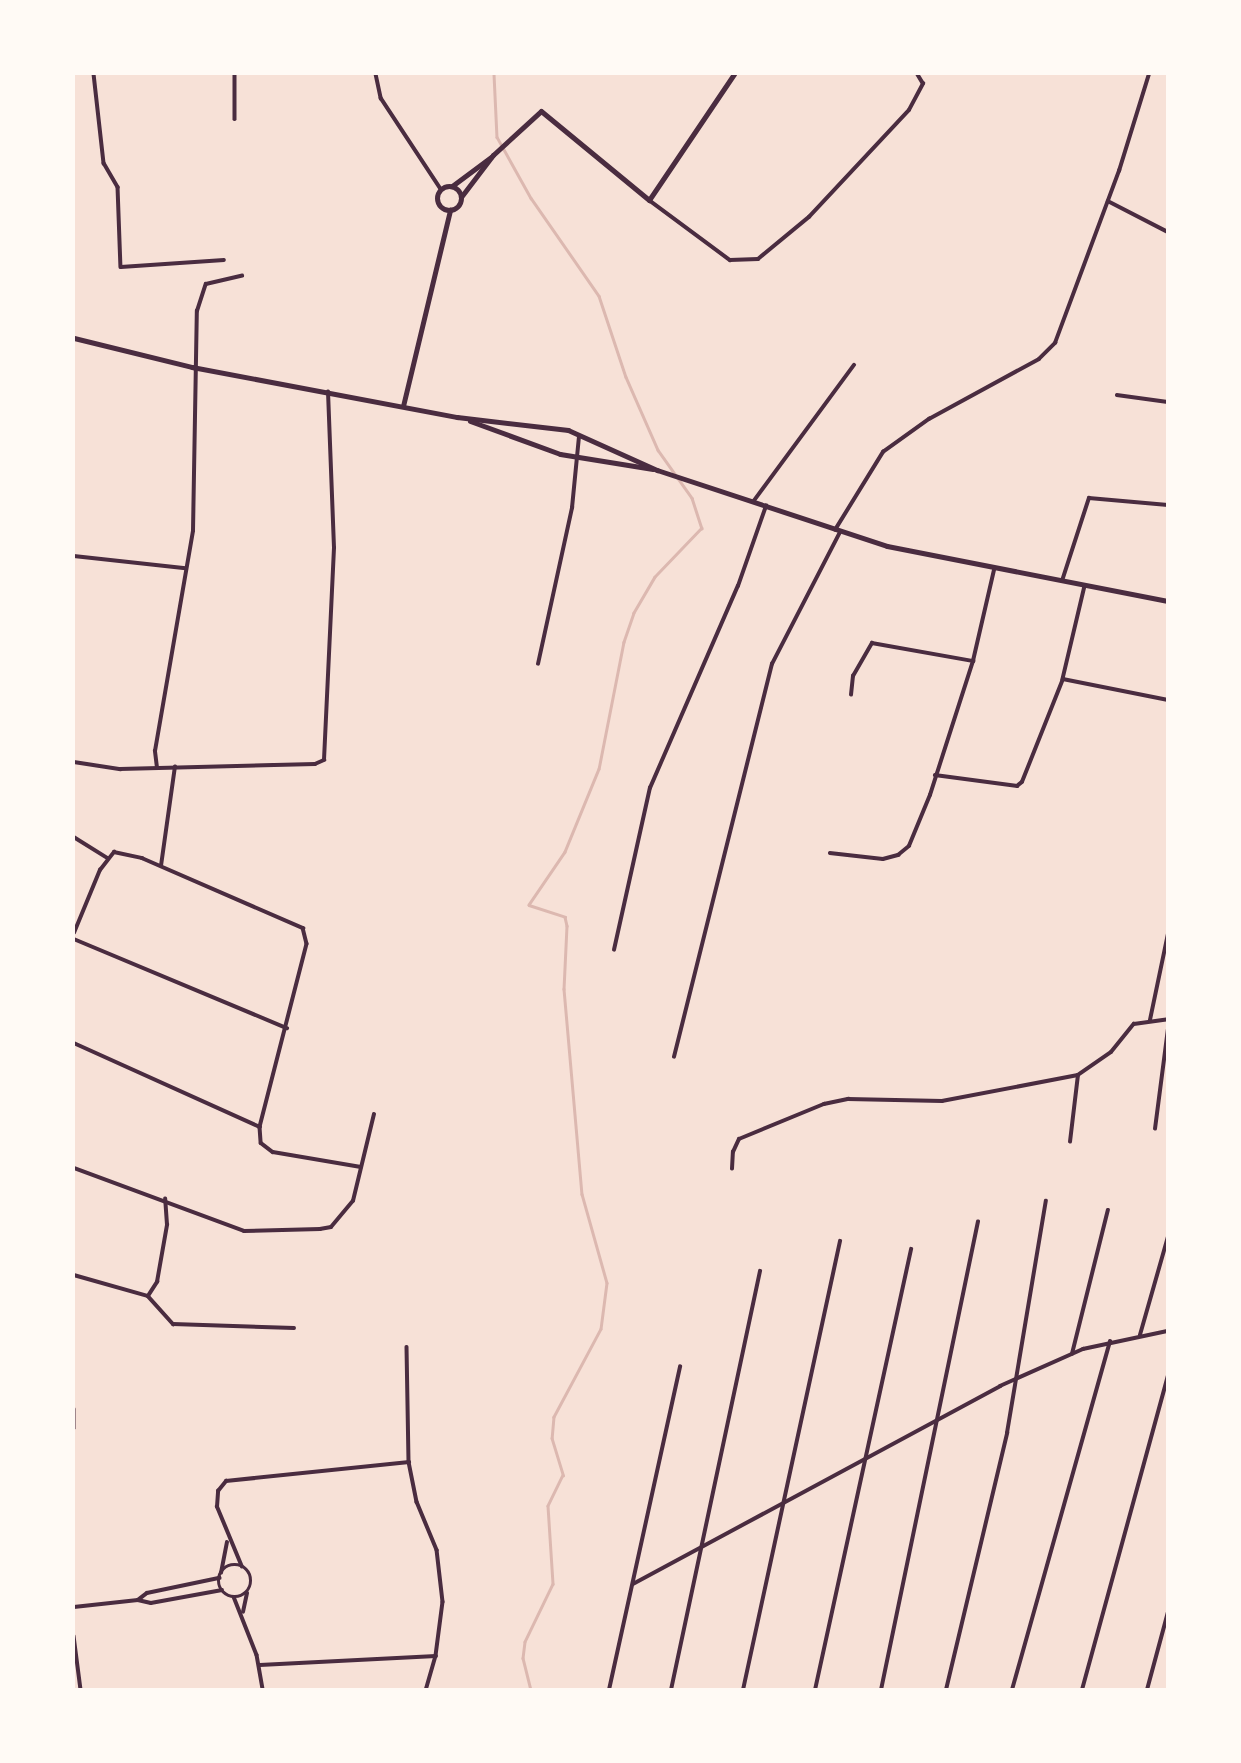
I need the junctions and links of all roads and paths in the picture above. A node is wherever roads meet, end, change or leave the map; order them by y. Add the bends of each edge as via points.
1 (94, 74) edge
2 (235, 74) edge
3 (376, 74) edge
4 (734, 74) edge
5 (917, 74) edge
6 (1149, 74) edge
7 (235, 119) dead end
8 (494, 155) junction
9 (452, 186) junction
10 (441, 189) junction
11 (461, 197) junction
12 (649, 200) junction
13 (1108, 201) junction
14 (450, 209) junction
15 (1167, 232) edge
16 (224, 260) dead end
17 (242, 276) dead end
18 (74, 338) edge
19 (854, 365) dead end
20 (192, 368) junction
21 (328, 392) junction
22 (1117, 394) dead end
23 (1167, 402) edge
24 (403, 406) junction
25 (457, 416) junction
26 (579, 433) junction
27 (577, 458) junction
28 (657, 470) junction
29 (753, 502) junction
30 (1167, 505) edge
31 (766, 506) junction
32 (838, 531) junction
33 (74, 556) edge
34 (185, 568) junction
35 (994, 570) junction
36 (1062, 582) junction
37 (1085, 586) junction
38 (1167, 601) edge
39 (973, 660) junction
40 (538, 664) dead end
41 (1063, 679) junction
42 (851, 695) dead end
43 (1167, 700) edge
44 (74, 762) edge
45 (175, 767) junction
46 (157, 768) junction
47 (935, 775) junction
48 (74, 837) edge
49 (830, 853) dead end
50 (107, 858) junction
51 (161, 866) junction
52 (74, 933) edge
53 (1167, 934) edge
54 (74, 939) edge
55 (614, 950) dead end
56 (1167, 1019) edge
57 (1150, 1020) junction
58 (287, 1028) junction
59 (1167, 1029) edge
60 (74, 1043) edge
61 (674, 1057) dead end
62 (1077, 1075) junction
63 (374, 1114) dead end
64 (260, 1126) junction
65 (1155, 1129) dead end
66 (1070, 1142) dead end
67 (361, 1167) junction
68 (74, 1168) edge
69 (732, 1169) dead end
70 (165, 1199) junction
71 (1046, 1202) dead end
72 (1108, 1209) dead end
73 (978, 1222) dead end
74 (1167, 1237) edge
75 (840, 1241) dead end
76 (911, 1248) dead end
77 (760, 1271) dead end
78 (74, 1275) edge
79 (148, 1296) junction
80 (294, 1328) dead end
81 (1167, 1331) edge
82 (1140, 1335) junction
83 (1110, 1342) junction
84 (407, 1348) dead end
85 (1072, 1354) junction
86 (680, 1367) dead end
87 (1167, 1376) edge
88 (1014, 1379) junction
89 (74, 1409) edge
90 (938, 1417) junction
91 (74, 1428) edge
92 (862, 1461) junction
93 (409, 1462) junction
94 (786, 1498) junction
95 (227, 1541) junction
96 (702, 1550) junction
97 (242, 1567) junction
98 (220, 1576) junction
99 (633, 1584) junction
100 (222, 1590) junction
101 (247, 1591) junction
102 (234, 1597) junction
103 (138, 1600) junction
104 (74, 1607) edge
105 (1167, 1612) edge
106 (243, 1615) junction
107 (74, 1636) edge
108 (436, 1656) junction
109 (260, 1665) junction
110 (80, 1689) edge
111 (263, 1689) edge
112 (426, 1689) edge
113 (609, 1689) edge
114 (671, 1689) edge
115 (743, 1689) edge
116 (815, 1689) edge
117 (881, 1689) edge
118 (946, 1689) edge
119 (1012, 1689) edge
120 (1082, 1689) edge
121 (1147, 1689) edge

1 - 16 street via 104,163 118,187 121,267
2 - 7 street
3 - 10 street via 381,98
4 - 12 street
5 - 12 street via 923,84 909,110 809,217 758,259 730,260
6 - 13 street
8 - 9 street
8 - 11 street
8 - 12 street via 541,111
9 - 10 street
9 - 11 street
10 - 14 street via 438,202
11 - 14 street
13 - 15 street
13 - 32 street via 1055,343 1039,359 929,419 883,452
14 - 24 street
17 - 20 street via 206,284 201,291
18 - 20 street
19 - 29 street
20 - 21 street
20 - 34 street via 195,494
21 - 24 street
21 - 45 street via 334,548 324,760 315,764
22 - 23 street
24 - 25 street
25 - 26 street
25 - 27 street
26 - 27 street
26 - 28 street
27 - 28 street
27 - 40 street via 561,568
28 - 29 street
29 - 31 street
30 - 36 street via 1089,498
31 - 32 street
31 - 55 street via 738,586 650,788
32 - 35 street
32 - 61 street via 772,664
33 - 34 street
34 - 46 street via 155,751
35 - 36 street
35 - 39 street
36 - 37 street
37 - 38 street
37 - 41 street
39 - 42 street via 872,643 853,676
39 - 47 street
41 - 43 street
41 - 47 street via 1017,786
44 - 46 street
45 - 46 street
45 - 51 street
47 - 49 street via 915,832 898,855 883,859
48 - 50 street
50 - 51 street via 114,852 127,853
50 - 52 street
51 - 58 street via 303,929 307,944
53 - 57 street
54 - 58 street
56 - 57 street
57 - 62 street via 1134,1024 1111,1052
58 - 64 street
59 - 65 street
60 - 64 street
62 - 66 street
62 - 69 street via 942,1101 838,1100 739,1139
63 - 67 street
64 - 67 street via 261,1143 273,1152
67 - 70 street via 346,1214 331,1227 320,1229 244,1231
68 - 70 street
70 - 79 street via 167,1225 157,1282
71 - 88 street
72 - 85 street
73 - 90 street
74 - 82 street
75 - 94 street
76 - 92 street
77 - 96 street
78 - 79 street
79 - 80 street via 173,1324
81 - 82 street
82 - 83 street
83 - 85 street
83 - 119 street
84 - 93 street
85 - 88 street
86 - 99 street
87 - 120 street
88 - 90 street
88 - 118 street via 1007,1433
89 - 91 street
90 - 92 street
90 - 117 street
92 - 94 street
92 - 116 street
93 - 95 street via 226,1482 218,1491 217,1507
93 - 108 street via 417,1502 437,1550 443,1602
94 - 96 street
94 - 115 street
95 - 97 street
95 - 98 street
96 - 99 street
96 - 114 street
97 - 98 street via 232,1566
97 - 101 street via 250,1578
98 - 100 street
98 - 103 street via 147,1593
99 - 113 street
100 - 102 street
100 - 103 street via 152,1603
101 - 102 street
101 - 106 street
102 - 106 street
103 - 104 street
105 - 121 street
106 - 109 street
107 - 110 street
108 - 109 street
108 - 112 street
109 - 111 street

